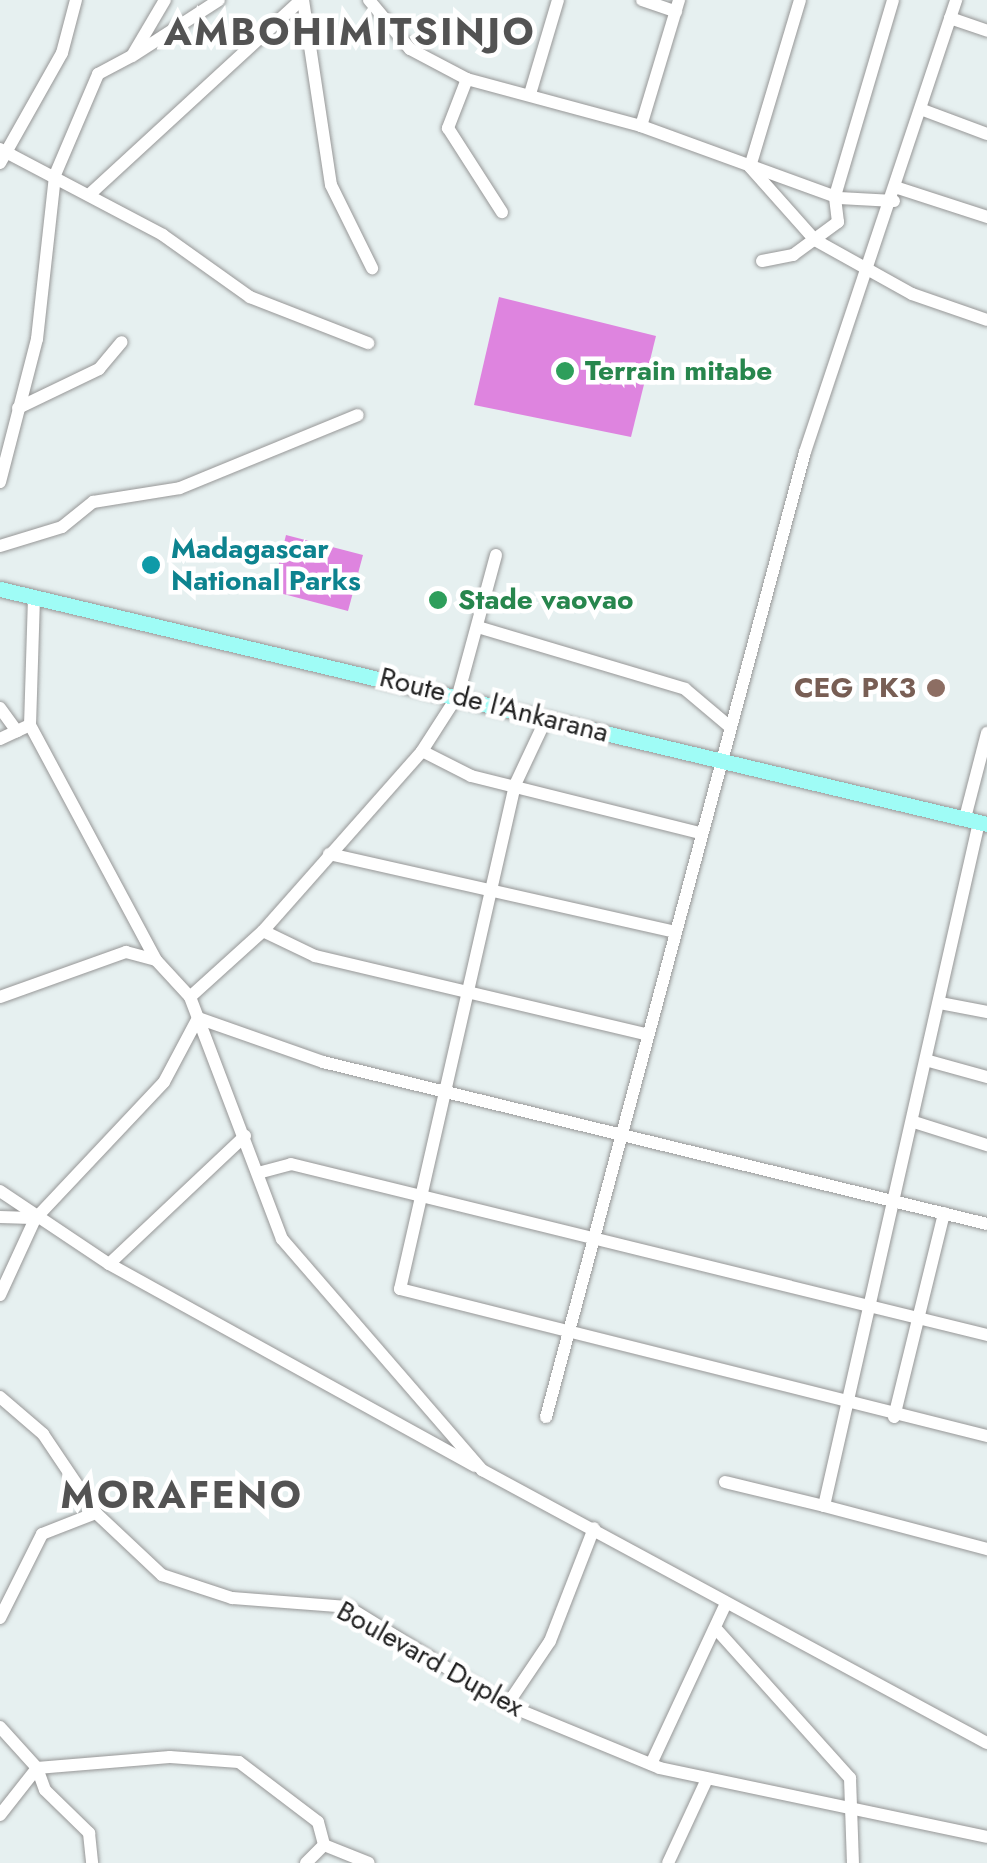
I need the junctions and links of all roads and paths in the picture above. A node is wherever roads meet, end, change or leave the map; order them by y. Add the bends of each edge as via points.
1 (76, 0) edge
2 (165, 0) edge
3 (302, 0) edge
4 (368, 0) edge
5 (558, 0) edge
6 (642, 0) edge
7 (800, 0) edge
8 (894, 0) edge
9 (956, 0) edge
10 (217, 1) edge
11 (678, 6) edge
12 (950, 18) junction
13 (987, 31) edge
14 (132, 56) junction
15 (467, 79) junction
16 (530, 94) junction
17 (922, 110) junction
18 (641, 126) junction
19 (987, 134) edge
20 (1, 155) edge
21 (750, 167) junction
22 (55, 175) junction
23 (90, 194) junction
24 (896, 195) junction
25 (835, 196) junction
26 (502, 212) dead end
27 (987, 217) edge
28 (815, 240) junction
29 (762, 261) dead end
30 (372, 268) dead end
31 (872, 271) junction
32 (987, 320) edge
33 (122, 342) dead end
34 (368, 343) dead end
35 (18, 408) junction
36 (358, 415) dead end
37 (0, 482) edge
38 (0, 546) edge
39 (496, 555) dead end
40 (0, 589) edge
41 (34, 598) junction
42 (481, 628) junction
43 (458, 695) junction
44 (0, 708) edge
45 (546, 719) junction
46 (728, 726) junction
47 (23, 728) junction
48 (987, 733) edge
49 (0, 739) edge
50 (422, 751) junction
51 (718, 761) junction
52 (515, 785) junction
53 (977, 821) edge
54 (700, 834) junction
55 (329, 854) junction
56 (495, 889) junction
57 (263, 931) junction
58 (672, 932) junction
59 (156, 960) junction
60 (472, 989) junction
61 (0, 997) edge
62 (190, 998) junction
63 (940, 1003) junction
64 (987, 1012) edge
65 (198, 1018) junction
66 (644, 1034) junction
67 (928, 1060) junction
68 (987, 1077) edge
69 (446, 1092) junction
70 (914, 1122) junction
71 (622, 1135) junction
72 (245, 1136) junction
73 (987, 1146) edge
74 (258, 1173) junction
75 (0, 1191) edge
76 (420, 1197) junction
77 (894, 1204) junction
78 (944, 1213) junction
79 (0, 1217) edge
80 (34, 1219) junction
81 (987, 1224) edge
82 (594, 1238) junction
83 (109, 1264) junction
84 (0, 1295) edge
85 (870, 1307) junction
86 (918, 1318) junction
87 (570, 1335) junction
88 (987, 1335) edge
89 (0, 1397) edge
90 (849, 1402) junction
91 (546, 1417) dead end
92 (894, 1417) junction
93 (987, 1436) edge
94 (482, 1470) junction
95 (725, 1482) dead end
96 (824, 1506) junction
97 (96, 1513) junction
98 (594, 1528) junction
99 (987, 1549) edge
100 (726, 1603) junction
101 (0, 1618) edge
102 (718, 1630) junction
103 (507, 1705) junction
104 (0, 1727) edge
105 (987, 1743) edge
106 (652, 1764) junction
107 (38, 1768) junction
108 (706, 1781) junction
109 (857, 1814) junction
110 (0, 1815) edge
111 (987, 1837) edge
112 (324, 1844) junction
113 (92, 1863) edge
114 (306, 1863) edge
115 (369, 1863) edge
116 (668, 1863) edge
117 (853, 1863) edge

1 - 20 street via 62,54
2 - 14 street
3 - 23 street
3 - 30 street via 331,185
4 - 15 street via 410,49
5 - 16 street
6 - 11 street
7 - 21 street
8 - 25 street
9 - 12 street
10 - 14 street
11 - 18 street
12 - 13 street
12 - 17 street
14 - 22 street via 98,74
15 - 16 street
15 - 26 street via 448,128
16 - 18 street
17 - 19 street
17 - 24 street
18 - 21 street
20 - 22 street
21 - 25 street
21 - 28 street
22 - 23 street
22 - 35 street via 38,339
23 - 34 street via 250,297
24 - 25 street
24 - 27 street
24 - 31 street
25 - 28 street via 838,222
28 - 29 street
28 - 31 street
31 - 32 street
31 - 46 street via 806,452
33 - 35 street via 99,369
35 - 37 street
36 - 38 street via 180,488 92,502 62,528
39 - 42 street
40 - 41 main road, Route de l'Ankarana
41 - 43 main road, Route de l'Ankarana
41 - 47 street
42 - 43 street
42 - 46 street via 684,689
43 - 45 main road, Route de l'Ankarana
43 - 50 street
44 - 47 street
45 - 51 main road, Route de l'Ankarana
45 - 52 street
46 - 51 street
47 - 49 street
47 - 59 street
48 - 53 street
50 - 52 street via 448,768
50 - 55 street
51 - 53 main road, Route de l'Ankarana
51 - 54 street
52 - 54 street
52 - 56 street
53 - 63 street
54 - 58 street
55 - 56 street
55 - 57 street
56 - 58 street
56 - 60 street
57 - 60 street via 315,956
57 - 62 street
58 - 66 street
59 - 61 street via 126,952
59 - 62 street
60 - 66 street
60 - 69 street
62 - 65 street
63 - 64 street
63 - 67 street
65 - 69 street
65 - 72 street
65 - 80 street via 164,1082
66 - 71 street
67 - 68 street
67 - 70 street
69 - 71 street
69 - 76 street
70 - 73 street
70 - 77 street
71 - 77 street
71 - 82 street
72 - 74 street
72 - 83 street
74 - 76 street via 291,1164
74 - 94 street via 282,1239
75 - 80 street
76 - 82 street
76 - 87 street via 400,1290
77 - 78 street
77 - 85 street
78 - 81 street
78 - 86 street
79 - 80 street
80 - 83 street
80 - 84 street
82 - 85 street
82 - 87 street
83 - 94 street
85 - 86 street
85 - 90 street
86 - 88 street
86 - 92 street
87 - 90 street
87 - 91 street
89 - 97 street, Boulevard Duplex via 43,1434
90 - 92 street
90 - 96 street
92 - 93 street
94 - 98 street
95 - 96 street
96 - 99 street
97 - 101 street via 42,1534
97 - 103 street, Boulevard Duplex via 162,1575 232,1598 348,1607
98 - 100 street
98 - 103 street via 550,1641
100 - 102 street
100 - 105 street
102 - 106 street
102 - 109 street via 837,1760
103 - 106 street, Boulevard Duplex
104 - 107 street
106 - 108 street, Boulevard Duplex
107 - 110 street
107 - 112 street via 170,1757 238,1762 318,1822
107 - 113 street via 45,1790 88,1834
108 - 109 street, Boulevard Duplex
108 - 116 street
109 - 111 street, Boulevard Duplex
109 - 117 street
112 - 114 street
112 - 115 street

